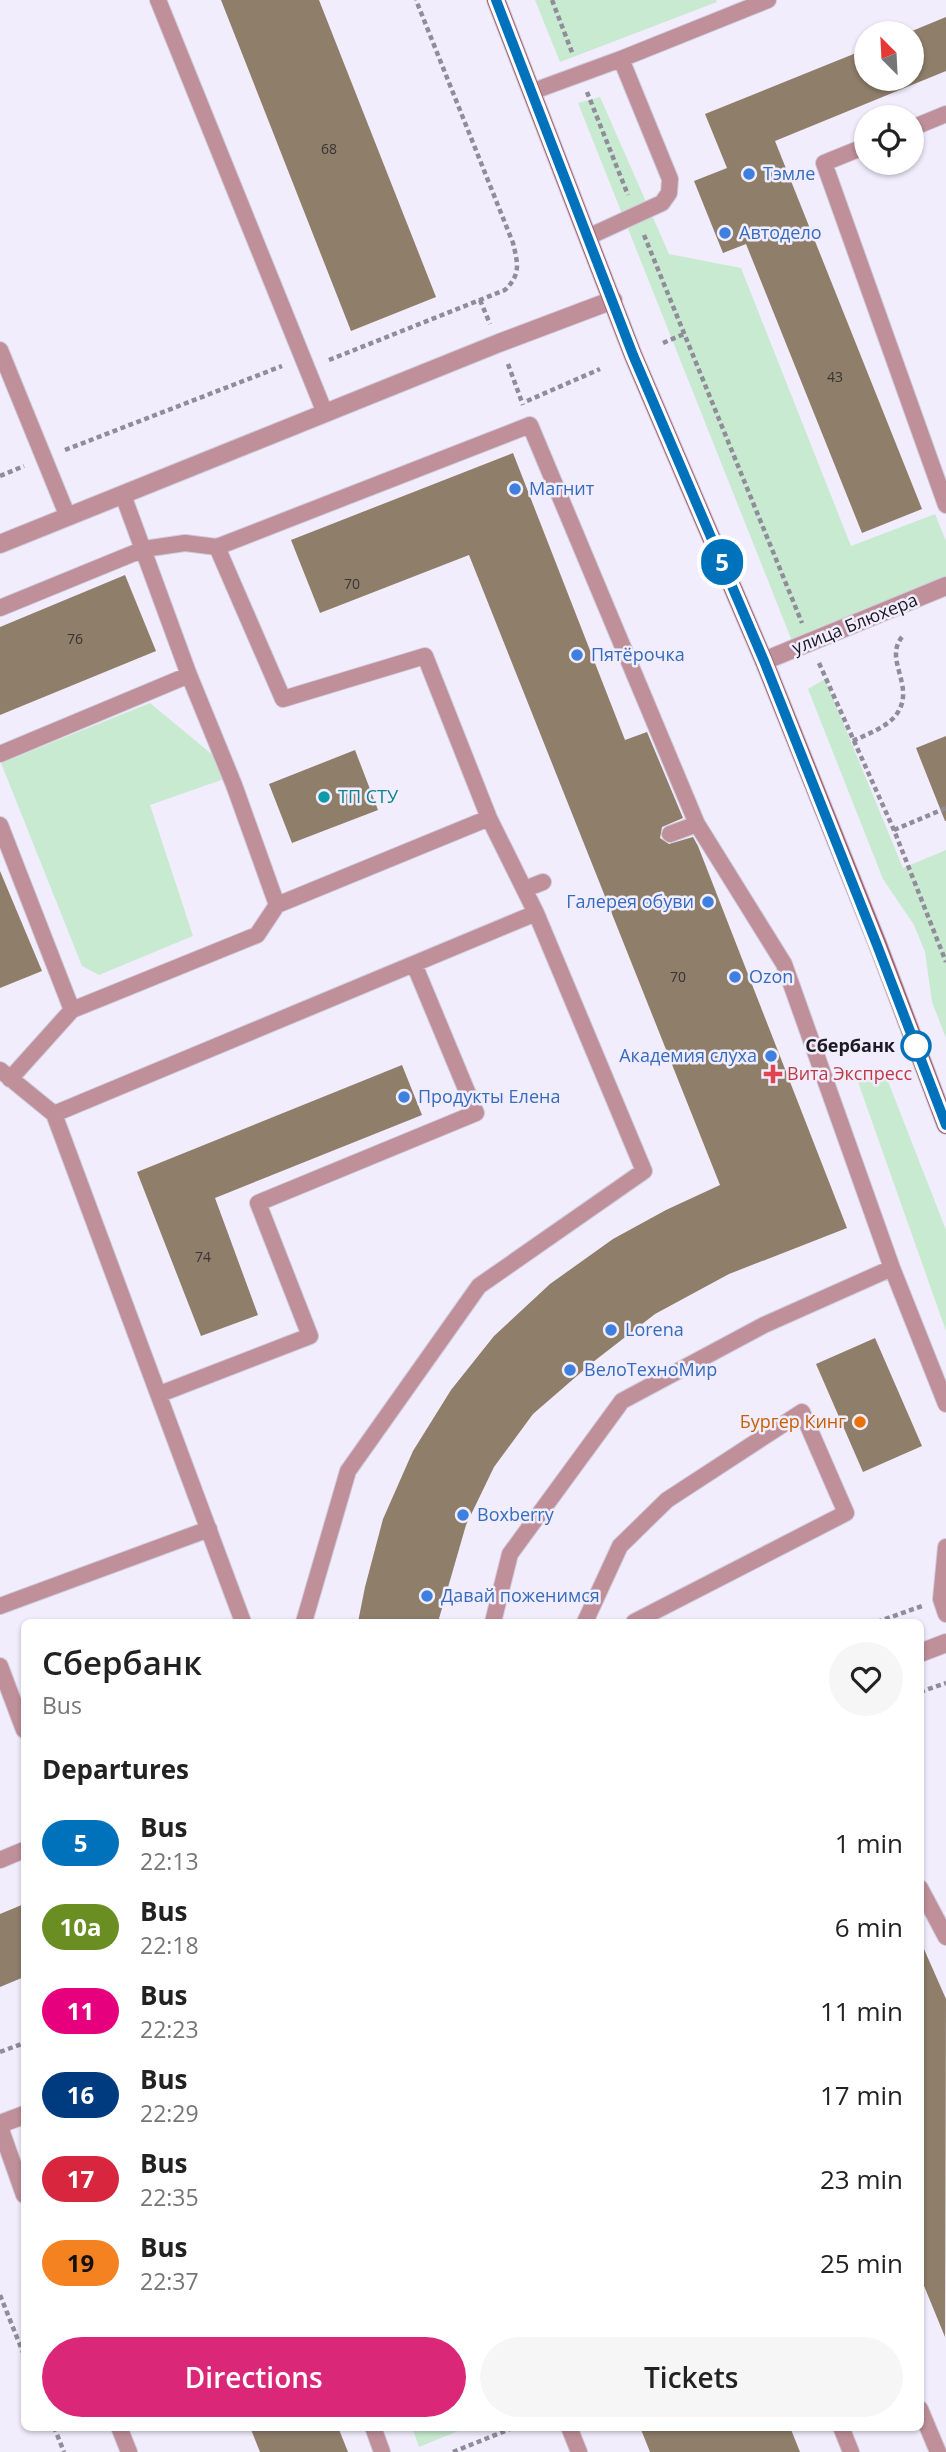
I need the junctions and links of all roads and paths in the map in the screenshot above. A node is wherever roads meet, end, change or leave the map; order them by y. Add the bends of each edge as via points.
1 (158, 0) edge
2 (416, 0) edge
3 (496, 0) edge
4 (552, 0) edge
5 (758, 2) edge
6 (621, 59) junction
7 (580, 75) junction
8 (531, 92) junction
9 (946, 114) edge
10 (924, 123) edge
11 (854, 151) edge
12 (637, 216) junction
13 (588, 237) junction
14 (480, 299) junction
15 (613, 300) junction
16 (492, 328) dead end
17 (684, 334) junction
18 (663, 343) dead end
19 (0, 350) edge
20 (505, 356) dead end
21 (305, 362) junction
22 (600, 369) dead end
23 (522, 404) junction
24 (325, 414) junction
25 (530, 425) junction
26 (44, 458) junction
27 (0, 476) edge
28 (123, 495) junction
29 (946, 505) edge
30 (68, 517) junction
31 (0, 544) edge
32 (217, 547) junction
33 (144, 549) junction
34 (946, 586) edge
35 (0, 608) edge
36 (902, 637) dead end
37 (810, 643) junction
38 (764, 661) junction
39 (189, 675) junction
40 (853, 741) junction
41 (0, 754) edge
42 (946, 808) edge
43 (489, 818) junction
44 (697, 824) junction
45 (0, 825) edge
46 (894, 830) junction
47 (670, 834) dead end
48 (543, 882) dead end
49 (525, 889) junction
50 (277, 905) junction
51 (536, 913) junction
52 (946, 962) edge
53 (414, 964) junction
54 (72, 1010) junction
55 (5, 1075) edge
56 (54, 1114) junction
57 (946, 1125) edge
58 (891, 1268) junction
59 (160, 1394) junction
60 (946, 1404) edge
61 (209, 1529) junction
62 (946, 1546) edge
63 (0, 1606) edge
64 (944, 1607) edge
65 (242, 1619) edge
66 (304, 1619) edge
67 (494, 1619) edge
68 (586, 1619) edge
69 (640, 1619) edge
70 (890, 1619) edge
71 (946, 1643) edge
72 (924, 1651) edge
73 (0, 1666) edge
74 (946, 1683) edge
75 (924, 1691) edge
76 (21, 1722) edge
77 (21, 1851) edge
78 (0, 1860) edge
79 (924, 1896) edge
80 (946, 1937) edge
81 (21, 2044) edge
82 (0, 2052) edge
83 (21, 2116) edge
84 (0, 2125) edge
85 (21, 2186) edge
86 (0, 2295) edge
87 (21, 2348) edge
88 (924, 2419) edge
89 (56, 2431) edge
90 (121, 2431) edge
91 (374, 2431) edge
92 (505, 2431) edge
93 (571, 2431) edge
94 (843, 2431) edge
95 (65, 2452) edge
96 (129, 2452) edge
97 (382, 2452) edge
98 (453, 2452) edge
99 (579, 2452) edge
100 (851, 2452) edge
101 (938, 2452) edge

1 - 21 lane
2 - 14 path via 518,265 505,290
3 - 8 main road
4 - 7 path
5 - 6 lane
6 - 7 lane
6 - 12 lane via 670,180 663,203
7 - 8 lane
7 - 12 path
8 - 13 main road
9 - 10 lane
11 - 29 lane via 824,163
12 - 13 lane
12 - 17 path
13 - 15 main road
14 - 16 path
14 - 21 path via 328,361
15 - 24 street
15 - 38 main road
17 - 18 path
17 - 37 path
19 - 26 lane
20 - 23 path
21 - 24 lane
21 - 26 path via 290,363
22 - 23 path
23 - 25 path
24 - 28 street
25 - 32 lane
25 - 44 lane
26 - 27 path
26 - 30 lane
28 - 30 street
28 - 33 lane
30 - 31 street
32 - 33 lane via 185,542
32 - 43 lane via 283,699 425,656
33 - 35 lane
33 - 39 lane
34 - 37 street, улица Блюхера
36 - 40 path via 894,656 904,698 896,715
37 - 38 street, улица Блюхера
37 - 40 path
38 - 57 main road
39 - 41 lane
39 - 50 lane
40 - 46 path
42 - 46 path
43 - 49 lane
43 - 50 lane
44 - 47 lane
44 - 58 lane via 784,964
45 - 54 lane
46 - 52 path
48 - 49 lane
49 - 51 lane
50 - 54 lane via 257,935
51 - 53 lane
51 - 66 lane via 644,1171 479,1286 348,1471
53 - 56 lane
53 - 59 lane via 476,1113 258,1203 310,1336
54 - 55 lane
55 - 56 lane
56 - 59 lane
58 - 60 lane
58 - 67 lane via 764,1325 622,1401 510,1554
59 - 61 lane
61 - 63 lane
61 - 65 lane
62 - 64 lane
64 - 70 path
68 - 69 lane via 620,1546 667,1500 802,1412 846,1513
71 - 72 street
73 - 76 lane
74 - 75 path
77 - 78 lane
79 - 80 lane
81 - 82 path
83 - 84 street
84 - 85 lane
86 - 87 path
88 - 101 lane
89 - 95 path
90 - 96 lane
91 - 97 lane
92 - 98 path
93 - 99 lane
94 - 100 lane

